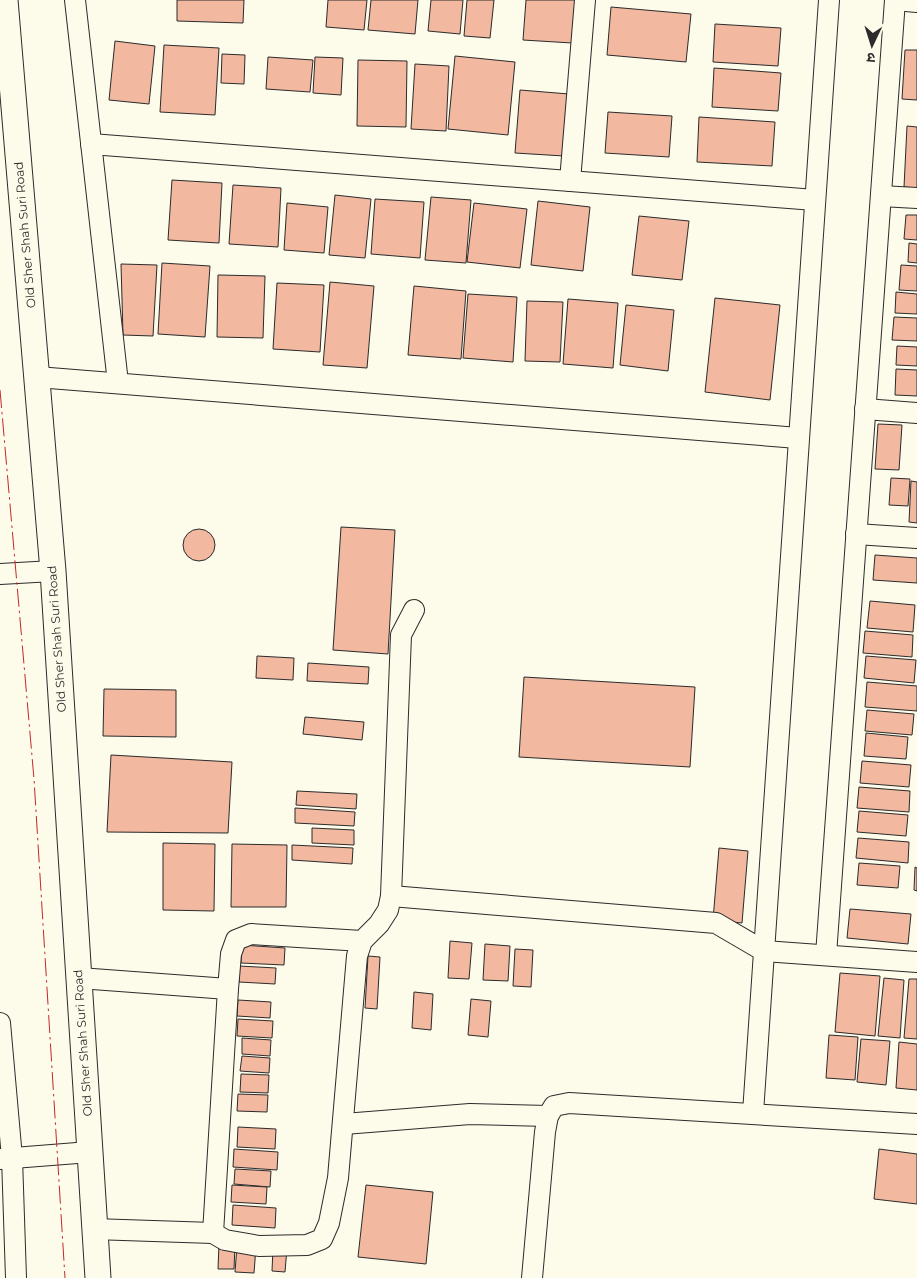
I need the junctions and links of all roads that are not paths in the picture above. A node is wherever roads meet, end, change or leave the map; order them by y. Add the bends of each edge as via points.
1 (5, 0) edge
2 (75, 0) edge
3 (584, 0) edge
4 (829, 0) edge
5 (895, 0) edge
6 (917, 2) edge
7 (91, 144) junction
8 (570, 181) junction
9 (881, 196) junction
10 (917, 198) edge
11 (815, 200) junction
12 (37, 377) junction
13 (118, 383) junction
14 (865, 409) junction
15 (917, 413) edge
16 (798, 438) junction
17 (856, 534) junction
18 (917, 538) edge
19 (53, 571) junction
20 (0, 574) edge
21 (414, 610) dead end
22 (392, 896) junction
23 (362, 941) junction
24 (764, 951) junction
25 (826, 955) junction
26 (917, 962) edge
27 (79, 978) junction
28 (228, 989) junction
29 (0, 1023) edge
30 (753, 1113) junction
31 (548, 1116) junction
32 (344, 1124) junction
33 (917, 1124) edge
34 (90, 1152) junction
35 (6, 1158) edge
36 (93, 1229) junction
37 (214, 1233) junction
38 (16, 1278) edge
39 (98, 1278) edge
40 (532, 1278) edge

1 - 12 street, Old Sher Shah Suri Road
2 - 7 street
3 - 8 street
4 - 11 street
5 - 6 street
5 - 9 street
7 - 8 street
7 - 13 street
8 - 11 street
9 - 10 street
9 - 14 street
11 - 16 street
12 - 13 street
12 - 19 street, Old Sher Shah Suri Road
13 - 16 street
14 - 15 street
14 - 17 street
16 - 24 street
17 - 18 street
17 - 25 street
19 - 20 street
19 - 27 street, Old Sher Shah Suri Road
21 - 22 street via 401,635
22 - 23 street via 379,924
22 - 24 street via 716,923
23 - 28 street via 251,934 236,940 231,954
23 - 32 street via 356,956
24 - 25 street
24 - 30 street
25 - 26 street
27 - 28 street
27 - 34 street, Old Sher Shah Suri Road
28 - 37 street
29 - 35 street
30 - 31 street via 569,1103 554,1106
30 - 33 street
31 - 32 street via 470,1114
31 - 40 street
32 - 37 street via 335,1196 322,1239 307,1245 259,1246 225,1240
34 - 35 street
34 - 36 street, Old Sher Shah Suri Road
35 - 38 street
36 - 37 street
36 - 39 street, Old Sher Shah Suri Road

